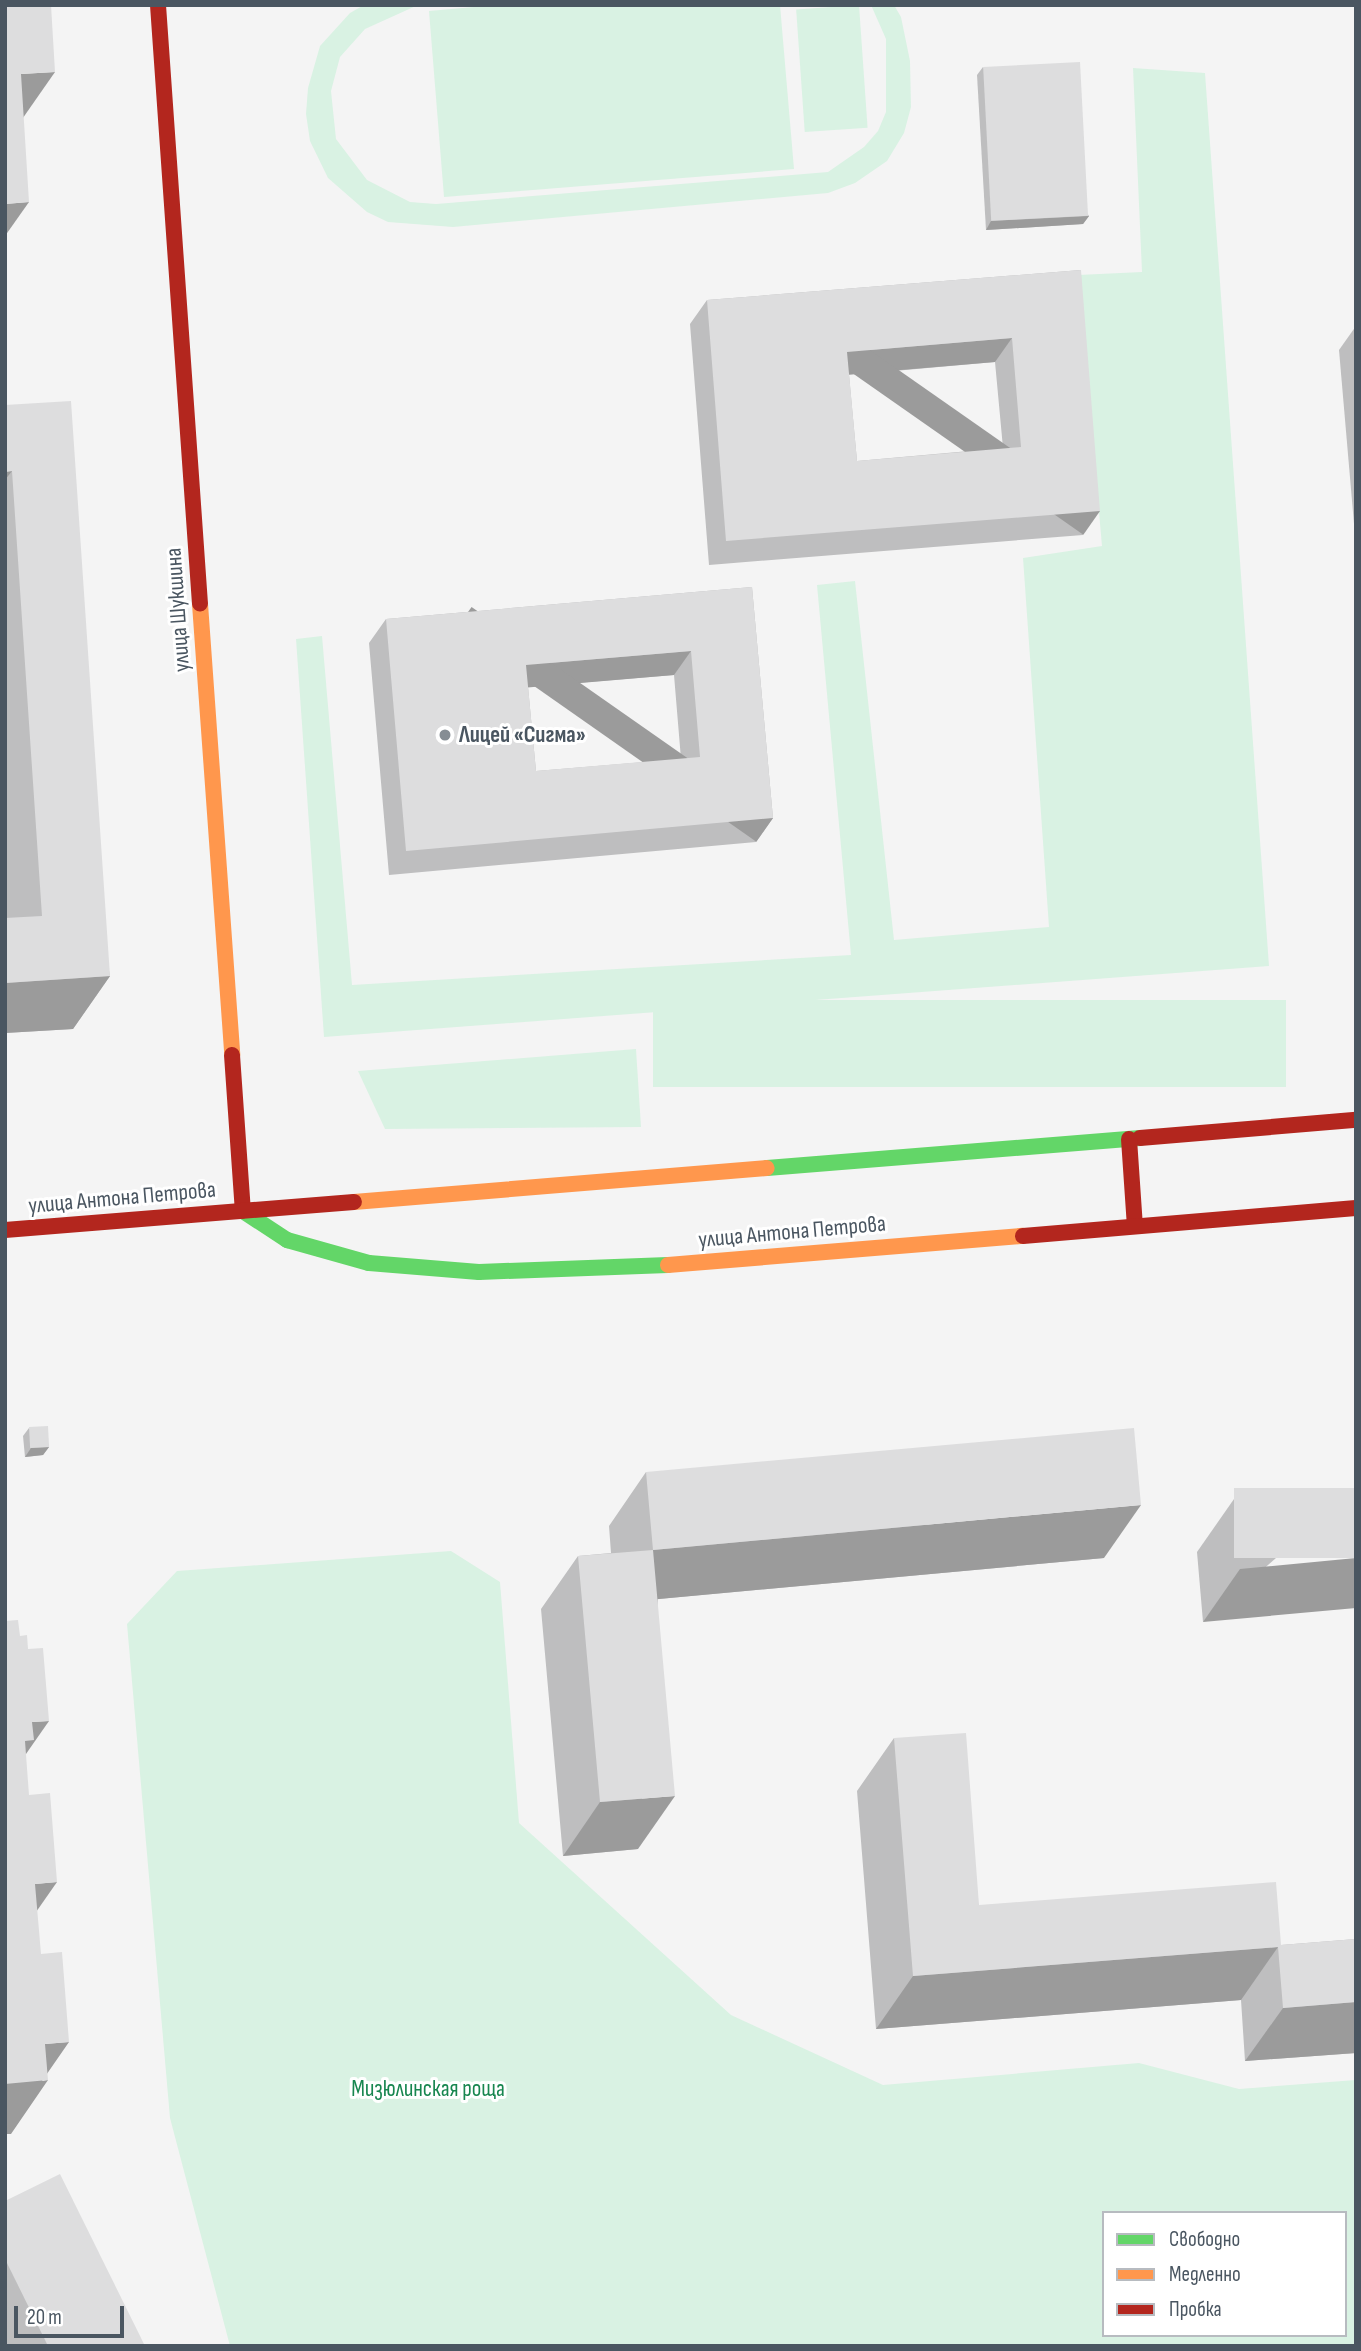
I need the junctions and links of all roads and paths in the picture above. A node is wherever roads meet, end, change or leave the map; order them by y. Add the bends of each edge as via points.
1 (158, 5) edge
2 (1356, 1120) edge
3 (1129, 1139) junction
4 (1356, 1208) edge
5 (243, 1211) junction
6 (1135, 1226) junction
7 (5, 1230) edge

1 - 5 street, улица Шукшина
2 - 3 street, улица Антона Петрова
3 - 5 street, улица Антона Петрова
3 - 6 street
4 - 6 street, улица Антона Петрова
5 - 6 street, улица Антона Петрова via 288,1240 369,1263 479,1272 637,1268
5 - 7 street, улица Антона Петрова

